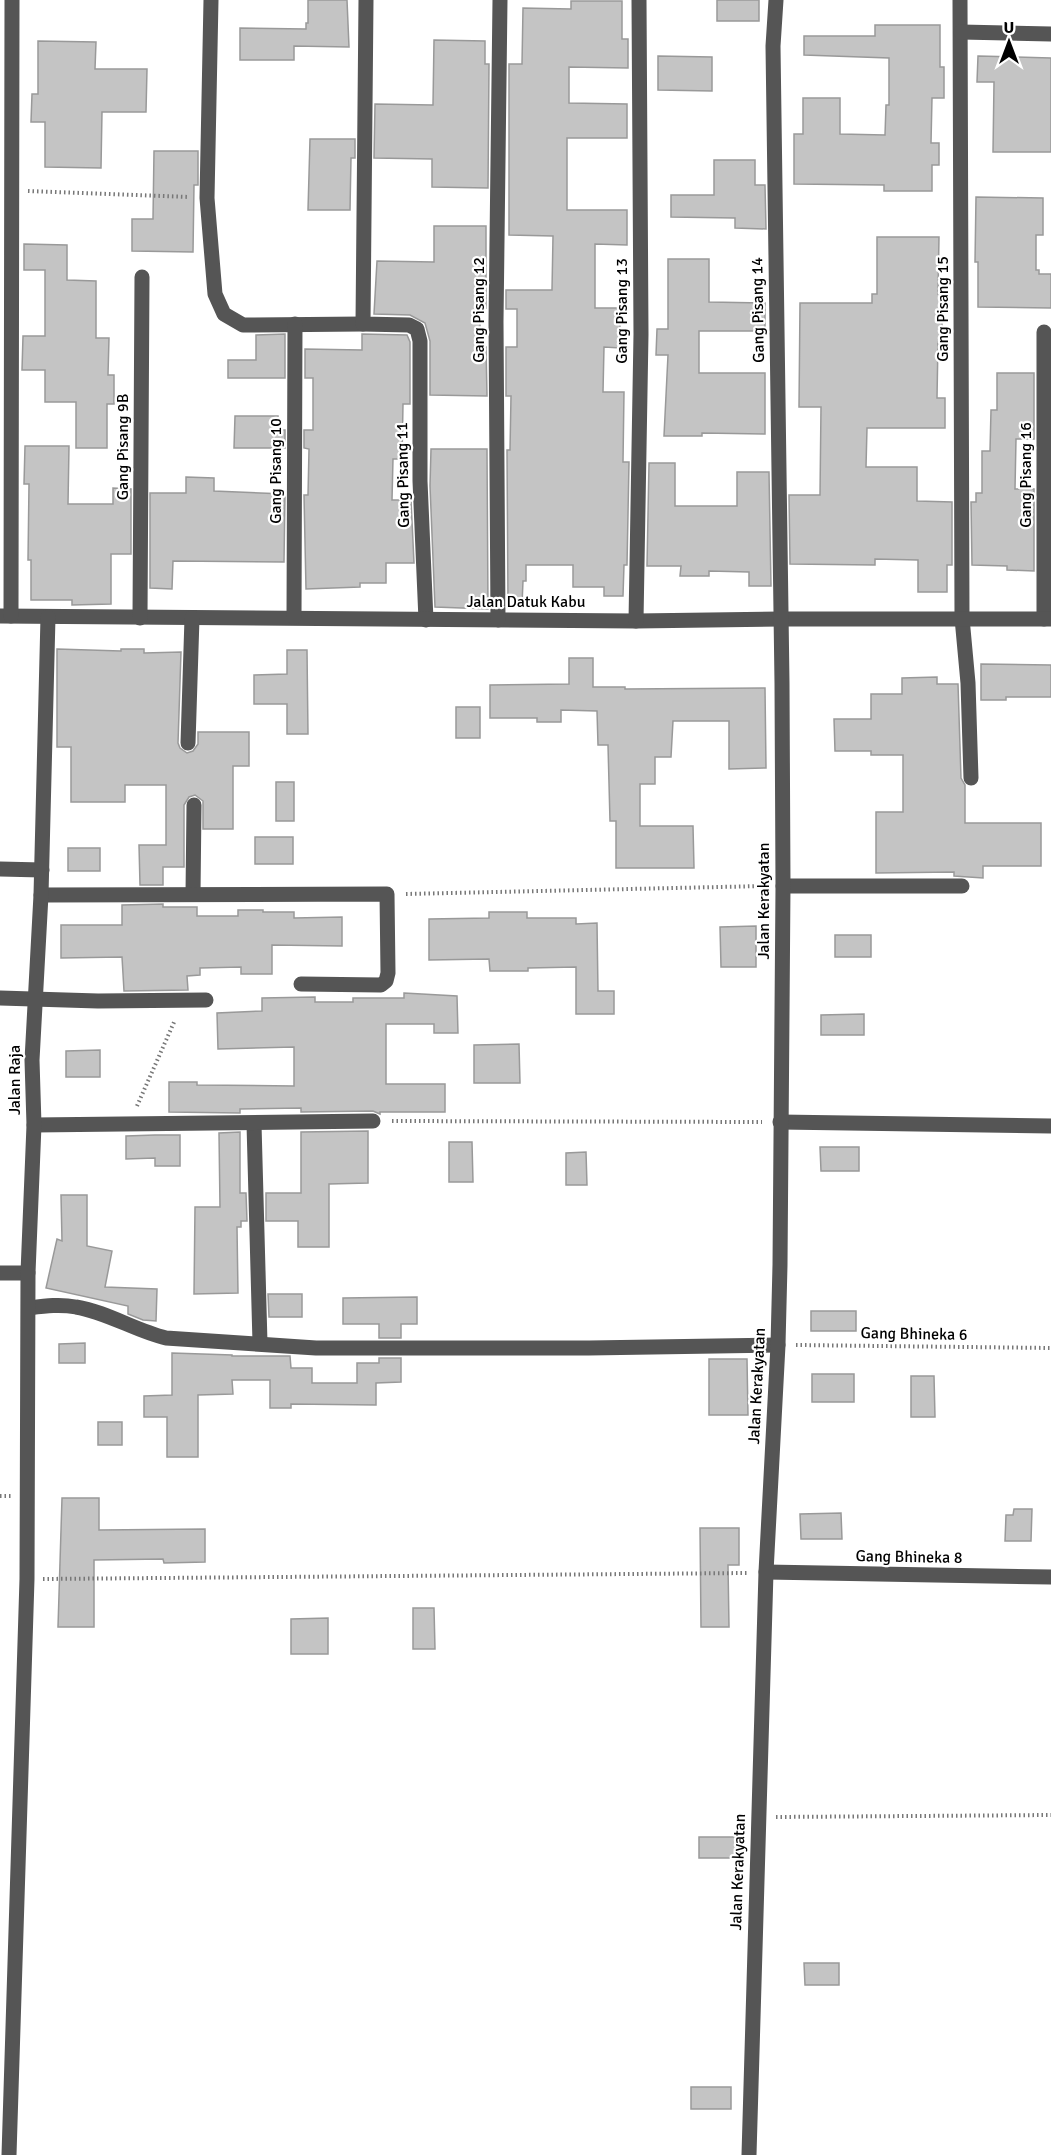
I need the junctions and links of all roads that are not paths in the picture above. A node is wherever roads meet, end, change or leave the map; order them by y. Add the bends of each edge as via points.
1 (12, 0) edge
2 (211, 0) edge
3 (366, 0) edge
4 (500, 0) edge
5 (639, 0) edge
6 (776, 0) edge
7 (960, 0) edge
8 (961, 32) junction
9 (1051, 34) edge
10 (142, 277) dead end
11 (296, 324) junction
12 (363, 324) junction
13 (1044, 332) dead end
14 (5, 616) edge
15 (48, 617) junction
16 (294, 617) junction
17 (140, 618) junction
18 (192, 618) junction
19 (962, 618) junction
20 (780, 619) junction
21 (1048, 619) edge
22 (426, 620) junction
23 (498, 620) junction
24 (636, 621) junction
25 (188, 743) dead end
26 (971, 778) dead end
27 (194, 805) dead end
28 (0, 869) edge
29 (42, 870) junction
30 (783, 886) junction
31 (962, 886) dead end
32 (193, 894) junction
33 (41, 895) junction
34 (301, 984) dead end
35 (0, 998) edge
36 (35, 1000) junction
37 (206, 1000) dead end
38 (373, 1121) road end
39 (780, 1122) junction
40 (255, 1124) junction
41 (33, 1125) junction
42 (1051, 1126) edge
43 (0, 1273) edge
44 (28, 1273) junction
45 (29, 1308) junction
46 (260, 1343) junction
47 (778, 1345) junction
48 (766, 1572) junction
49 (1051, 1577) edge
50 (9, 2155) edge
51 (749, 2155) edge

1 - 14 street
2 - 11 street via 207,198 215,294 224,314 243,325
3 - 12 street
4 - 23 street, Gang Pisang 12
5 - 24 street, Gang Pisang 13 via 641,334
6 - 20 street, Gang Pisang 14 via 773,46
7 - 8 street, Gang Pisang 15
8 - 9 street
8 - 19 street, Gang Pisang 15
10 - 17 street, Gang Pisang 9B
11 - 12 street
11 - 16 street, Gang Pisang 10
12 - 22 street, Gang Pisang 11 via 417,328 420,341 420,481
13 - 21 street, Gang Pisang 16
14 - 15 street, Jalan Datuk Kabu
15 - 17 street, Jalan Datuk Kabu
15 - 29 street, Jalan Raja
16 - 18 street, Jalan Datuk Kabu
16 - 22 street, Jalan Datuk Kabu
17 - 18 street, Jalan Datuk Kabu
18 - 25 street
19 - 20 street, Jalan Datuk Kabu
19 - 21 street, Jalan Datuk Kabu
19 - 26 street, Gang Pisang 15
20 - 24 street, Jalan Datuk Kabu
20 - 30 street, Jalan Kerakyatan
22 - 23 street, Jalan Datuk Kabu
23 - 24 street, Jalan Datuk Kabu
27 - 32 street
28 - 29 street
29 - 33 street, Jalan Raja
30 - 31 street
30 - 39 street, Jalan Kerakyatan
32 - 33 street
32 - 34 street via 387,894 386,981 370,986
33 - 36 street, Jalan Raja
35 - 36 street
36 - 37 street
36 - 41 street, Jalan Raja
38 - 40 street
39 - 42 street
39 - 47 street, Jalan Kerakyatan
40 - 41 street
40 - 46 street
41 - 44 street, Jalan Raja
43 - 44 street
44 - 45 street, Jalan Raja
45 - 46 street via 77,1307 166,1338
45 - 50 street, Jalan Raja via 27,1579
46 - 47 street via 316,1348
47 - 48 street, Jalan Kerakyatan
48 - 49 street, Gang Bhineka 8
48 - 51 street, Jalan Kerakyatan

